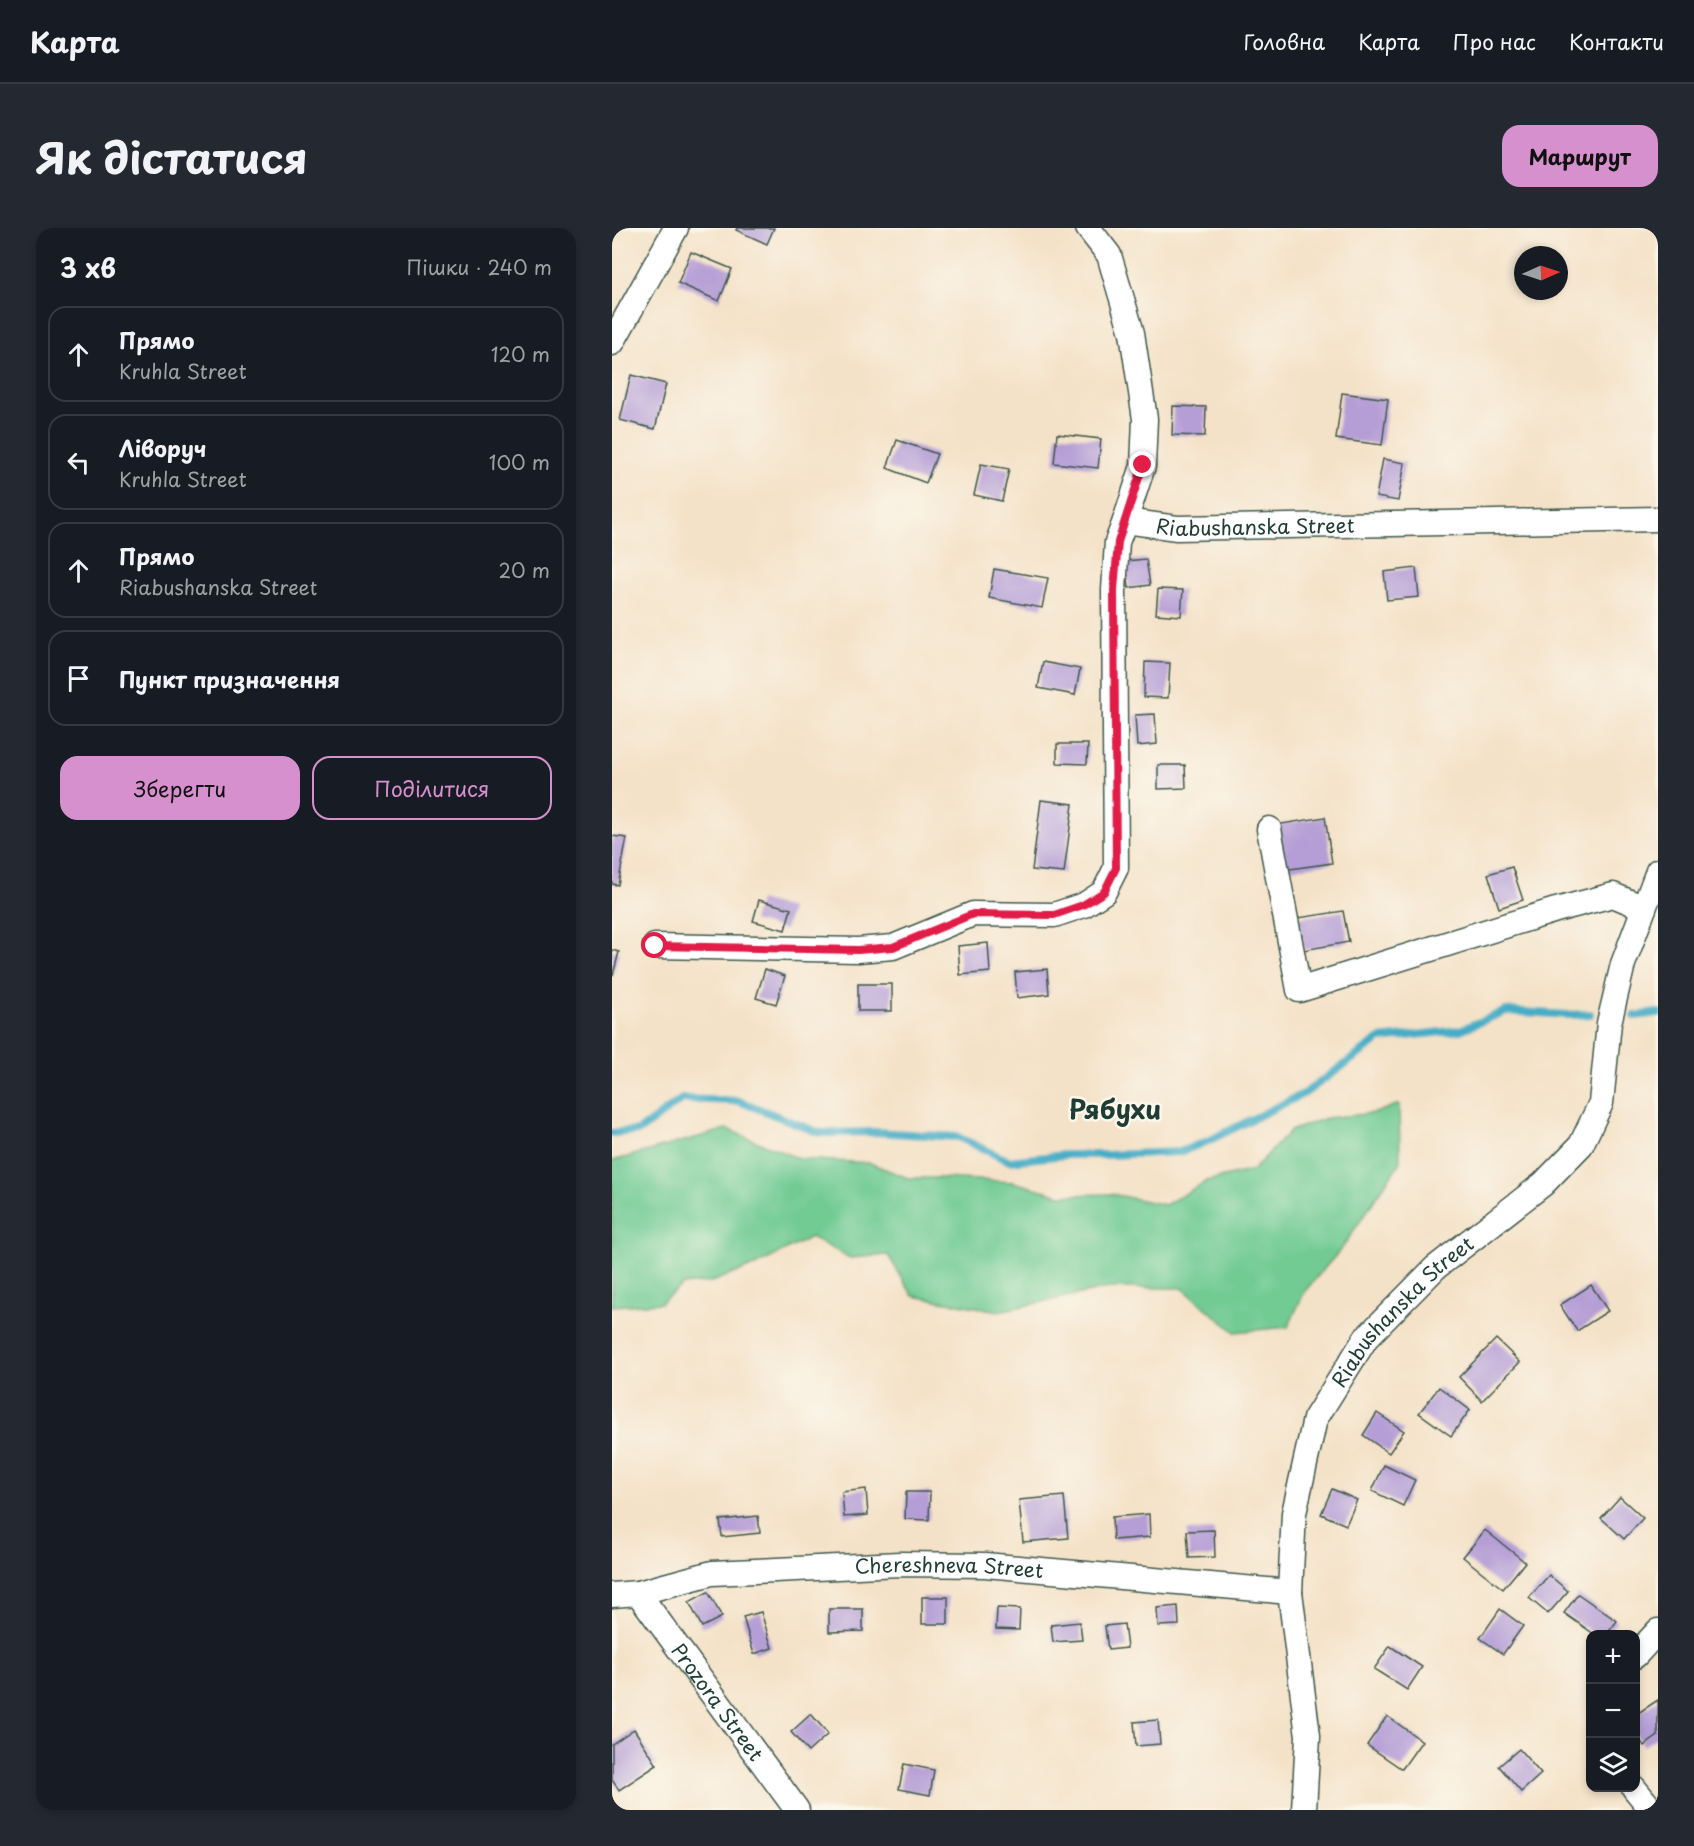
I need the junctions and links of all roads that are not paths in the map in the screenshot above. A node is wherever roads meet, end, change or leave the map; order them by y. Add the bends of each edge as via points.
1 (676, 228) edge
2 (1088, 228) edge
3 (612, 343) edge
4 (1658, 519) edge
5 (1125, 521) junction
6 (1269, 829) dead end
7 (1658, 871) edge
8 (1644, 908) junction
9 (655, 946) dead end
10 (1290, 1592) junction
11 (638, 1593) junction
12 (612, 1594) edge
13 (1658, 1631) edge
14 (1640, 1651) edge
15 (1637, 1792) edge
16 (797, 1810) edge
17 (1304, 1810) edge
18 (1652, 1810) edge

1 - 3 street
2 - 5 street, Riabushanska Street via 1109,255 1132,333 1145,419 1143,465
4 - 5 street, Riabushanska Street via 1177,528
5 - 9 street via 1118,542 1114,590 1116,868 1104,892 1083,905 1054,915 973,914 893,947 858,950
6 - 8 street via 1299,990 1613,895
7 - 8 street, Riabushanska Street
8 - 10 street, Riabushanska Street via 1623,964 1609,1023 1601,1103 1581,1144 1543,1184 1435,1268 1366,1338 1315,1419 1294,1513
10 - 11 street, Chereshneva Street via 985,1565 900,1564 712,1573
10 - 17 street, Riabushanska Street via 1308,1736
11 - 12 street, Chereshneva Street
11 - 16 street, Prozora Street
13 - 14 street
15 - 18 street

